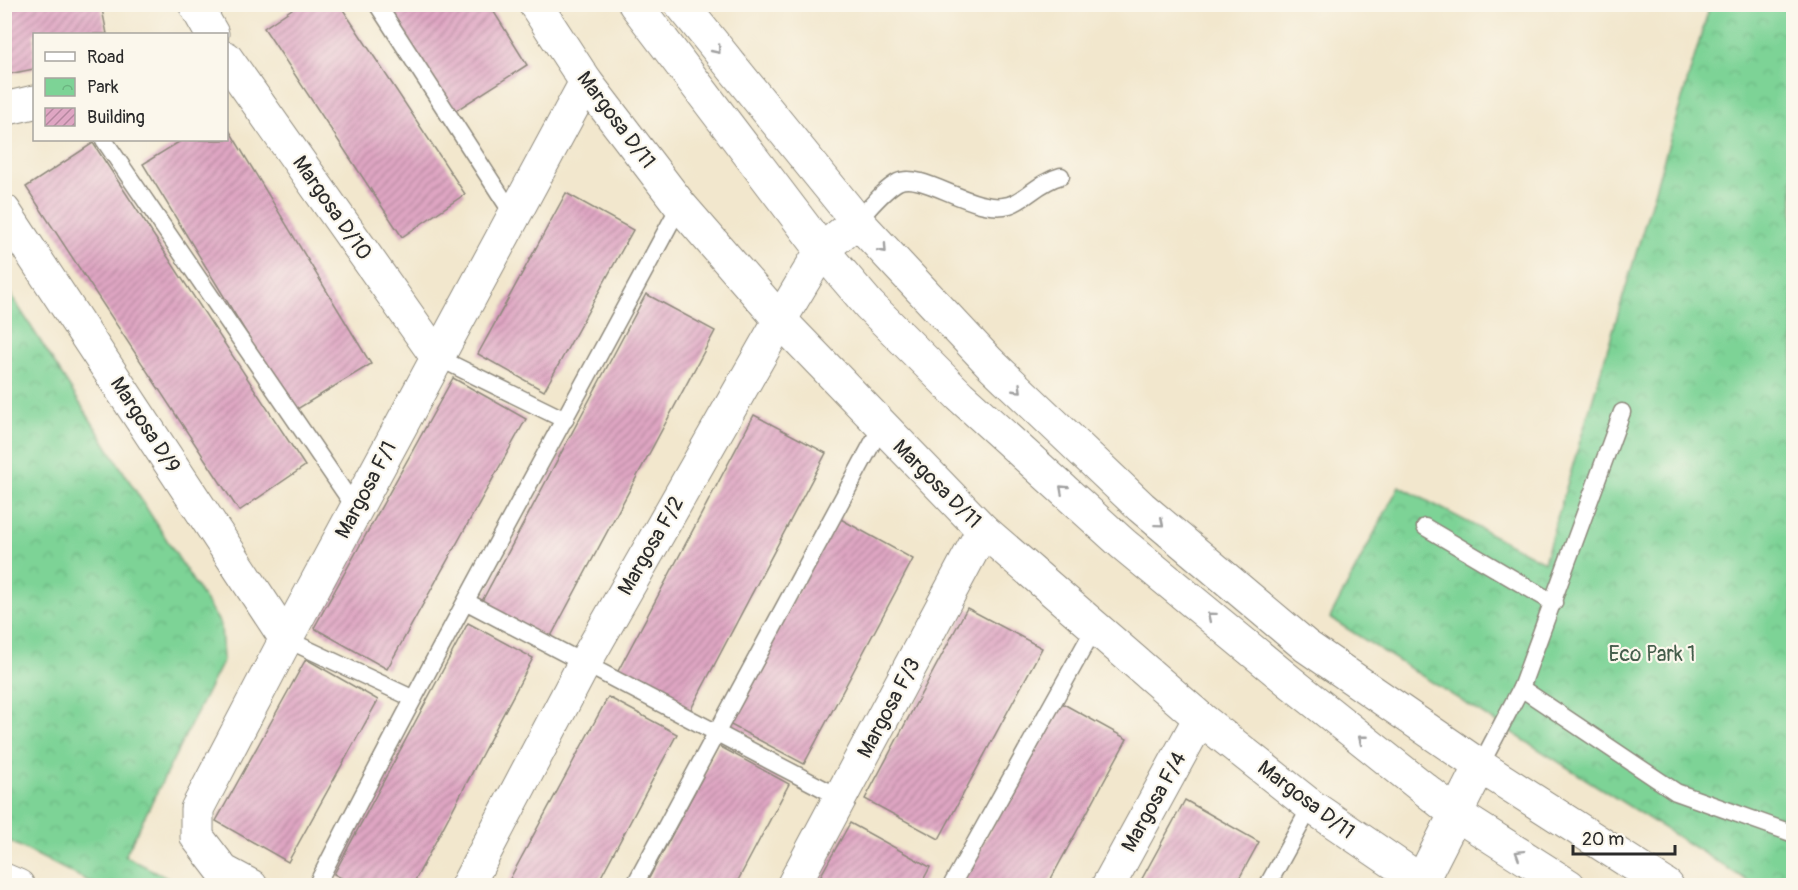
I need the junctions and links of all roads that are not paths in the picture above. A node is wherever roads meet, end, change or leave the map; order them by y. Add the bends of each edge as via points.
1 (195, 4) edge
2 (377, 4) edge
3 (535, 4) edge
4 (635, 4) edge
5 (681, 4) edge
6 (211, 33) edge
7 (228, 61) edge
8 (586, 82) junction
9 (33, 102) edge
10 (4, 109) edge
11 (105, 141) edge
12 (1061, 176) dead end
13 (680, 205) junction
14 (4, 211) edge
15 (514, 216) junction
16 (857, 221) junction
17 (822, 250) junction
18 (780, 320) junction
19 (437, 357) junction
20 (1622, 412) dead end
21 (565, 420) junction
22 (881, 427) junction
23 (356, 508) junction
24 (1425, 526) dead end
25 (983, 530) junction
26 (467, 602) junction
27 (1554, 603) junction
28 (1095, 627) junction
29 (286, 639) junction
30 (584, 664) junction
31 (1521, 688) junction
32 (412, 698) junction
33 (1200, 718) junction
34 (717, 731) junction
35 (1480, 766) junction
36 (841, 798) junction
37 (1311, 806) junction
38 (1456, 814) junction
39 (1794, 834) edge
40 (4, 880) edge
41 (1420, 883) edge
42 (18, 885) edge
43 (251, 885) edge
44 (316, 885) edge
45 (467, 885) edge
46 (634, 885) edge
47 (794, 885) edge
48 (951, 885) edge
49 (1108, 885) edge
50 (1267, 885) edge
51 (1569, 885) edge
52 (1667, 885) edge

1 - 6 street
2 - 15 lane
3 - 8 street, Margosa D/11
4 - 17 street
5 -> 16 street
7 - 19 street, Margosa D/10
8 - 13 street, Margosa D/11
8 - 15 street, Margosa F/1
9 - 10 street
11 - 23 lane
12 - 16 lane via 1046,180 1009,205 978,204 918,179 898,182
13 - 18 street, Margosa D/11
13 - 21 lane
14 - 29 street, Margosa D/9
15 - 19 street, Margosa F/1
16 - 17 street, Margosa F/2
16 -> 35 street via 989,362 1141,507 1306,646
17 - 18 street, Margosa F/2
38 -> 17 street via 1123,544 960,396
18 - 22 street, Margosa D/11
18 - 30 street, Margosa F/2
19 - 21 lane
19 - 23 street, Margosa F/1
20 - 27 lane
21 - 26 lane
22 - 25 street, Margosa D/11
22 - 34 lane
23 - 29 street, Margosa F/1
24 - 27 lane
25 - 28 street, Margosa D/11
25 - 36 street, Margosa F/3
26 - 30 lane
26 - 32 lane
27 - 31 lane
28 - 33 street, Margosa D/11
28 - 48 lane
29 - 32 lane
29 - 43 street, Margosa F/1 via 198,809 197,837 223,871
30 - 34 lane
30 - 45 street, Margosa F/2
31 - 35 lane
31 - 39 lane via 1676,792
32 - 44 lane
33 - 37 street, Margosa D/11
33 - 49 street, Margosa F/4
34 - 36 lane
34 - 46 lane
35 - 38 street
35 - 52 street
36 - 47 street, Margosa F/3
37 - 41 street, Margosa D/11
37 - 50 lane
38 - 41 street
51 -> 38 street
40 - 42 street

